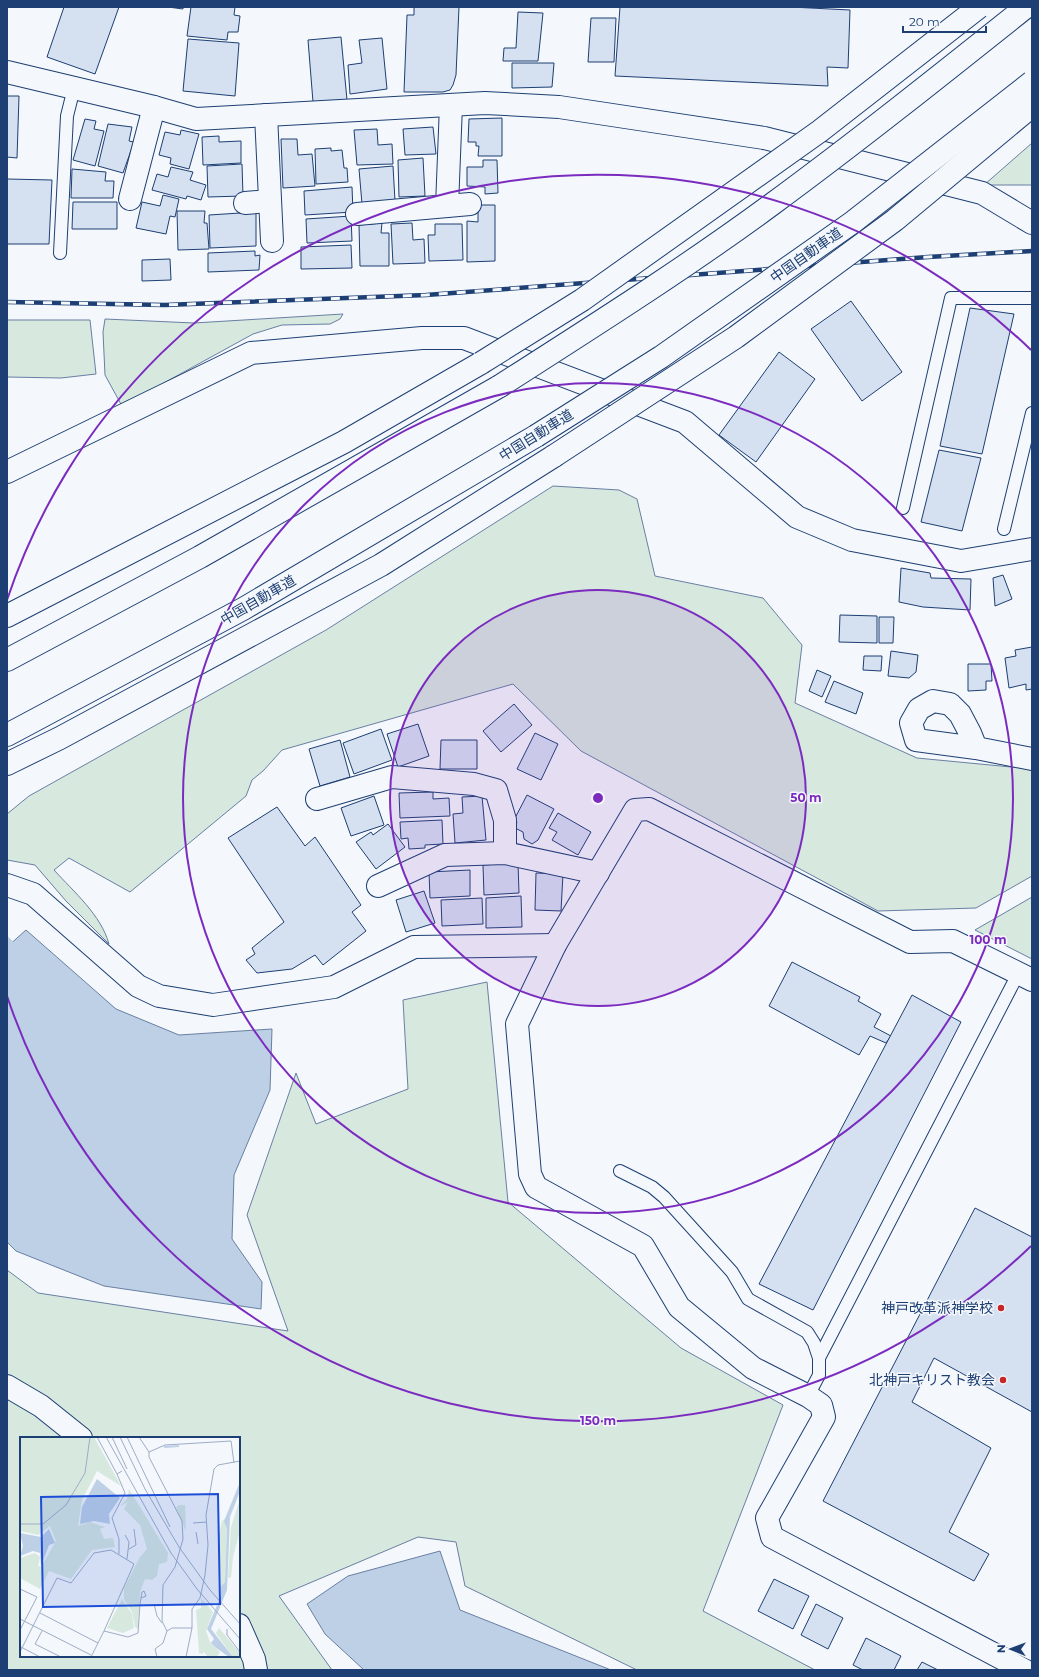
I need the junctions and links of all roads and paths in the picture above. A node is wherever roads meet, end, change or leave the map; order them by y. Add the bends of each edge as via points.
1 (978, 7) edge
2 (1026, 7) edge
3 (7, 72) edge
4 (1032, 82) edge
5 (74, 88) junction
6 (451, 105) junction
7 (1032, 106) edge
8 (154, 107) junction
9 (266, 115) junction
10 (130, 200) dead end
11 (270, 201) junction
12 (245, 203) dead end
13 (470, 204) dead end
14 (447, 206) junction
15 (357, 214) dead end
16 (1032, 223) edge
17 (272, 241) dead end
18 (60, 253) dead end
19 (1032, 298) edge
20 (1032, 413) edge
21 (7, 472) edge
22 (902, 508) dead end
23 (1004, 528) dead end
24 (1032, 549) edge
25 (7, 616) edge
26 (7, 660) edge
27 (7, 735) edge
28 (976, 748) dead end
29 (1032, 759) edge
30 (7, 764) edge
31 (317, 799) dead end
32 (505, 853) junction
33 (598, 873) junction
34 (7, 885) edge
35 (378, 886) dead end
36 (555, 945) junction
37 (1025, 977) edge
38 (620, 1171) dead end
39 (819, 1358) junction
40 (7, 1386) edge
41 (808, 1396) junction
42 (80, 1437) edge
43 (240, 1627) edge
44 (256, 1670) edge
45 (1024, 1670) edge

1 - 25 main road, bridge via 820,131 582,300 481,363 344,442
2 - 26 main road, bridge via 911,100 770,206 620,309 500,386 200,557
3 - 5 main road
4 - 27 main road, 中国自動車道, bridge via 853,222 661,356 536,436 243,609
5 - 8 main road
5 - 18 lane via 67,116
6 - 9 main road
6 - 14 main road
6 - 16 main road via 559,107 764,138 982,193
7 - 30 main road, bridge via 895,220 736,337 554,456 381,565
8 - 9 main road via 196,119
8 - 10 main road
9 - 11 main road
11 - 12 main road
11 - 17 main road
13 - 14 main road
14 - 15 main road
19 - 22 lane via 951,298
20 - 23 lane
21 - 24 main road via 251,353 422,338 464,338 685,422 797,517 852,540 961,561
28 - 29 main road
31 - 32 main road via 392,776 474,784 496,790 505,820
32 - 33 main road
32 - 35 main road via 445,855
33 - 36 main road
33 - 37 main road via 635,810 649,810 910,942 953,941
34 - 36 main road via 33,894 138,986 159,996 213,1005 334,987 414,947
36 - 41 main road via 517,1024 530,1174 536,1187 643,1246 679,1306 752,1368
37 - 39 lane
38 - 39 lane via 664,1197 732,1272 748,1299 807,1332
39 - 41 lane via 819,1375
40 - 42 main road via 41,1406
41 - 45 main road via 821,1405 824,1417 767,1518 772,1537
43 - 44 main road

